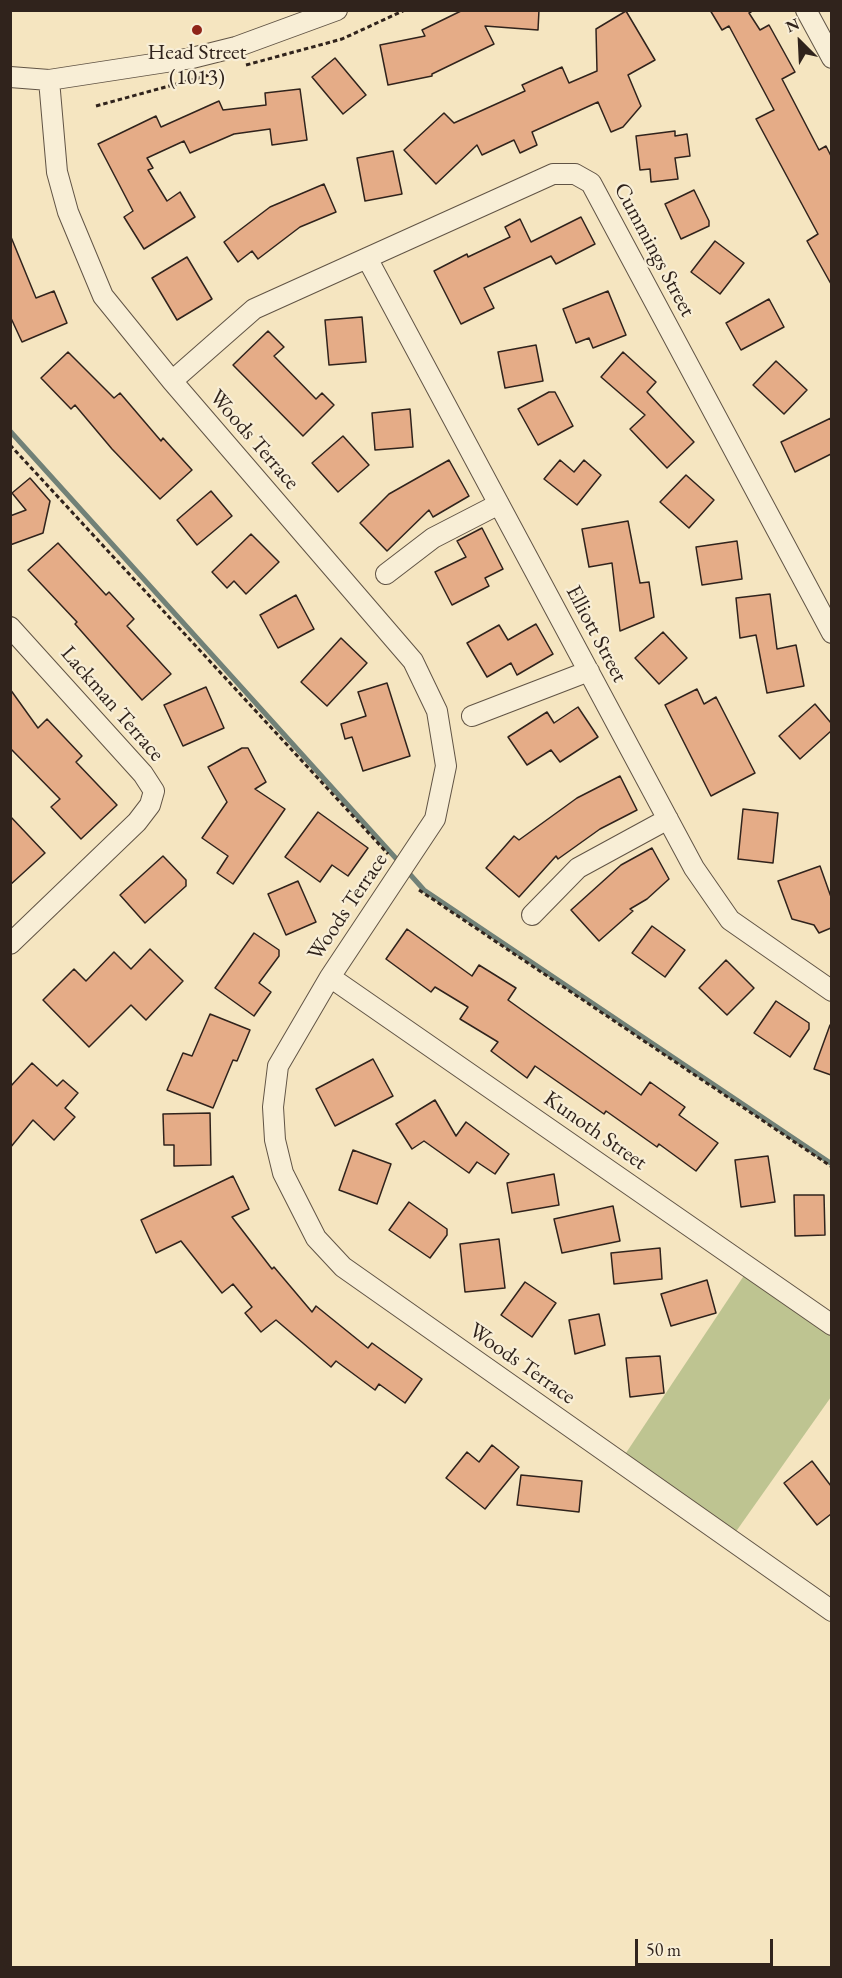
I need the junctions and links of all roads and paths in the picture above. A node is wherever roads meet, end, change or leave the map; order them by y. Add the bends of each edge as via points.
1 (336, 10) edge
2 (806, 10) edge
3 (831, 58) edge
4 (10, 77) edge
5 (50, 80) junction
6 (367, 258) junction
7 (172, 381) junction
8 (10, 445) edge
9 (499, 504) junction
10 (386, 574) dead end
11 (11, 629) edge
12 (831, 633) edge
13 (589, 671) junction
14 (472, 716) dead end
15 (668, 819) junction
16 (388, 854) dead end
17 (419, 890) dead end
18 (532, 915) dead end
19 (10, 944) edge
20 (330, 976) junction
21 (831, 991) edge
22 (831, 1167) edge
23 (831, 1325) edge
24 (831, 1611) edge

1 - 5 street via 236,48
2 - 3 street
4 - 5 street
5 - 7 street, Woods Terrace via 57,172 68,212 104,296
6 - 7 street, Cummings Street via 254,309
6 - 9 street, Elliott Street
6 - 12 street, Cummings Street via 553,174 575,174 591,183
7 - 20 street, Woods Terrace via 413,662 437,711 446,766 435,819
8 - 16 path
9 - 10 street via 432,538
9 - 13 street, Elliott Street
11 - 19 street, Lackman Terrace via 143,774 154,791 150,805 137,822
13 - 14 street
13 - 15 street, Elliott Street
15 - 18 street via 578,868
15 - 21 street, Elliott Street via 694,868 730,920
17 - 22 path
20 - 23 street, Kunoth Street
20 - 24 street, Woods Terrace via 278,1066 273,1107 283,1173 316,1238 343,1267

